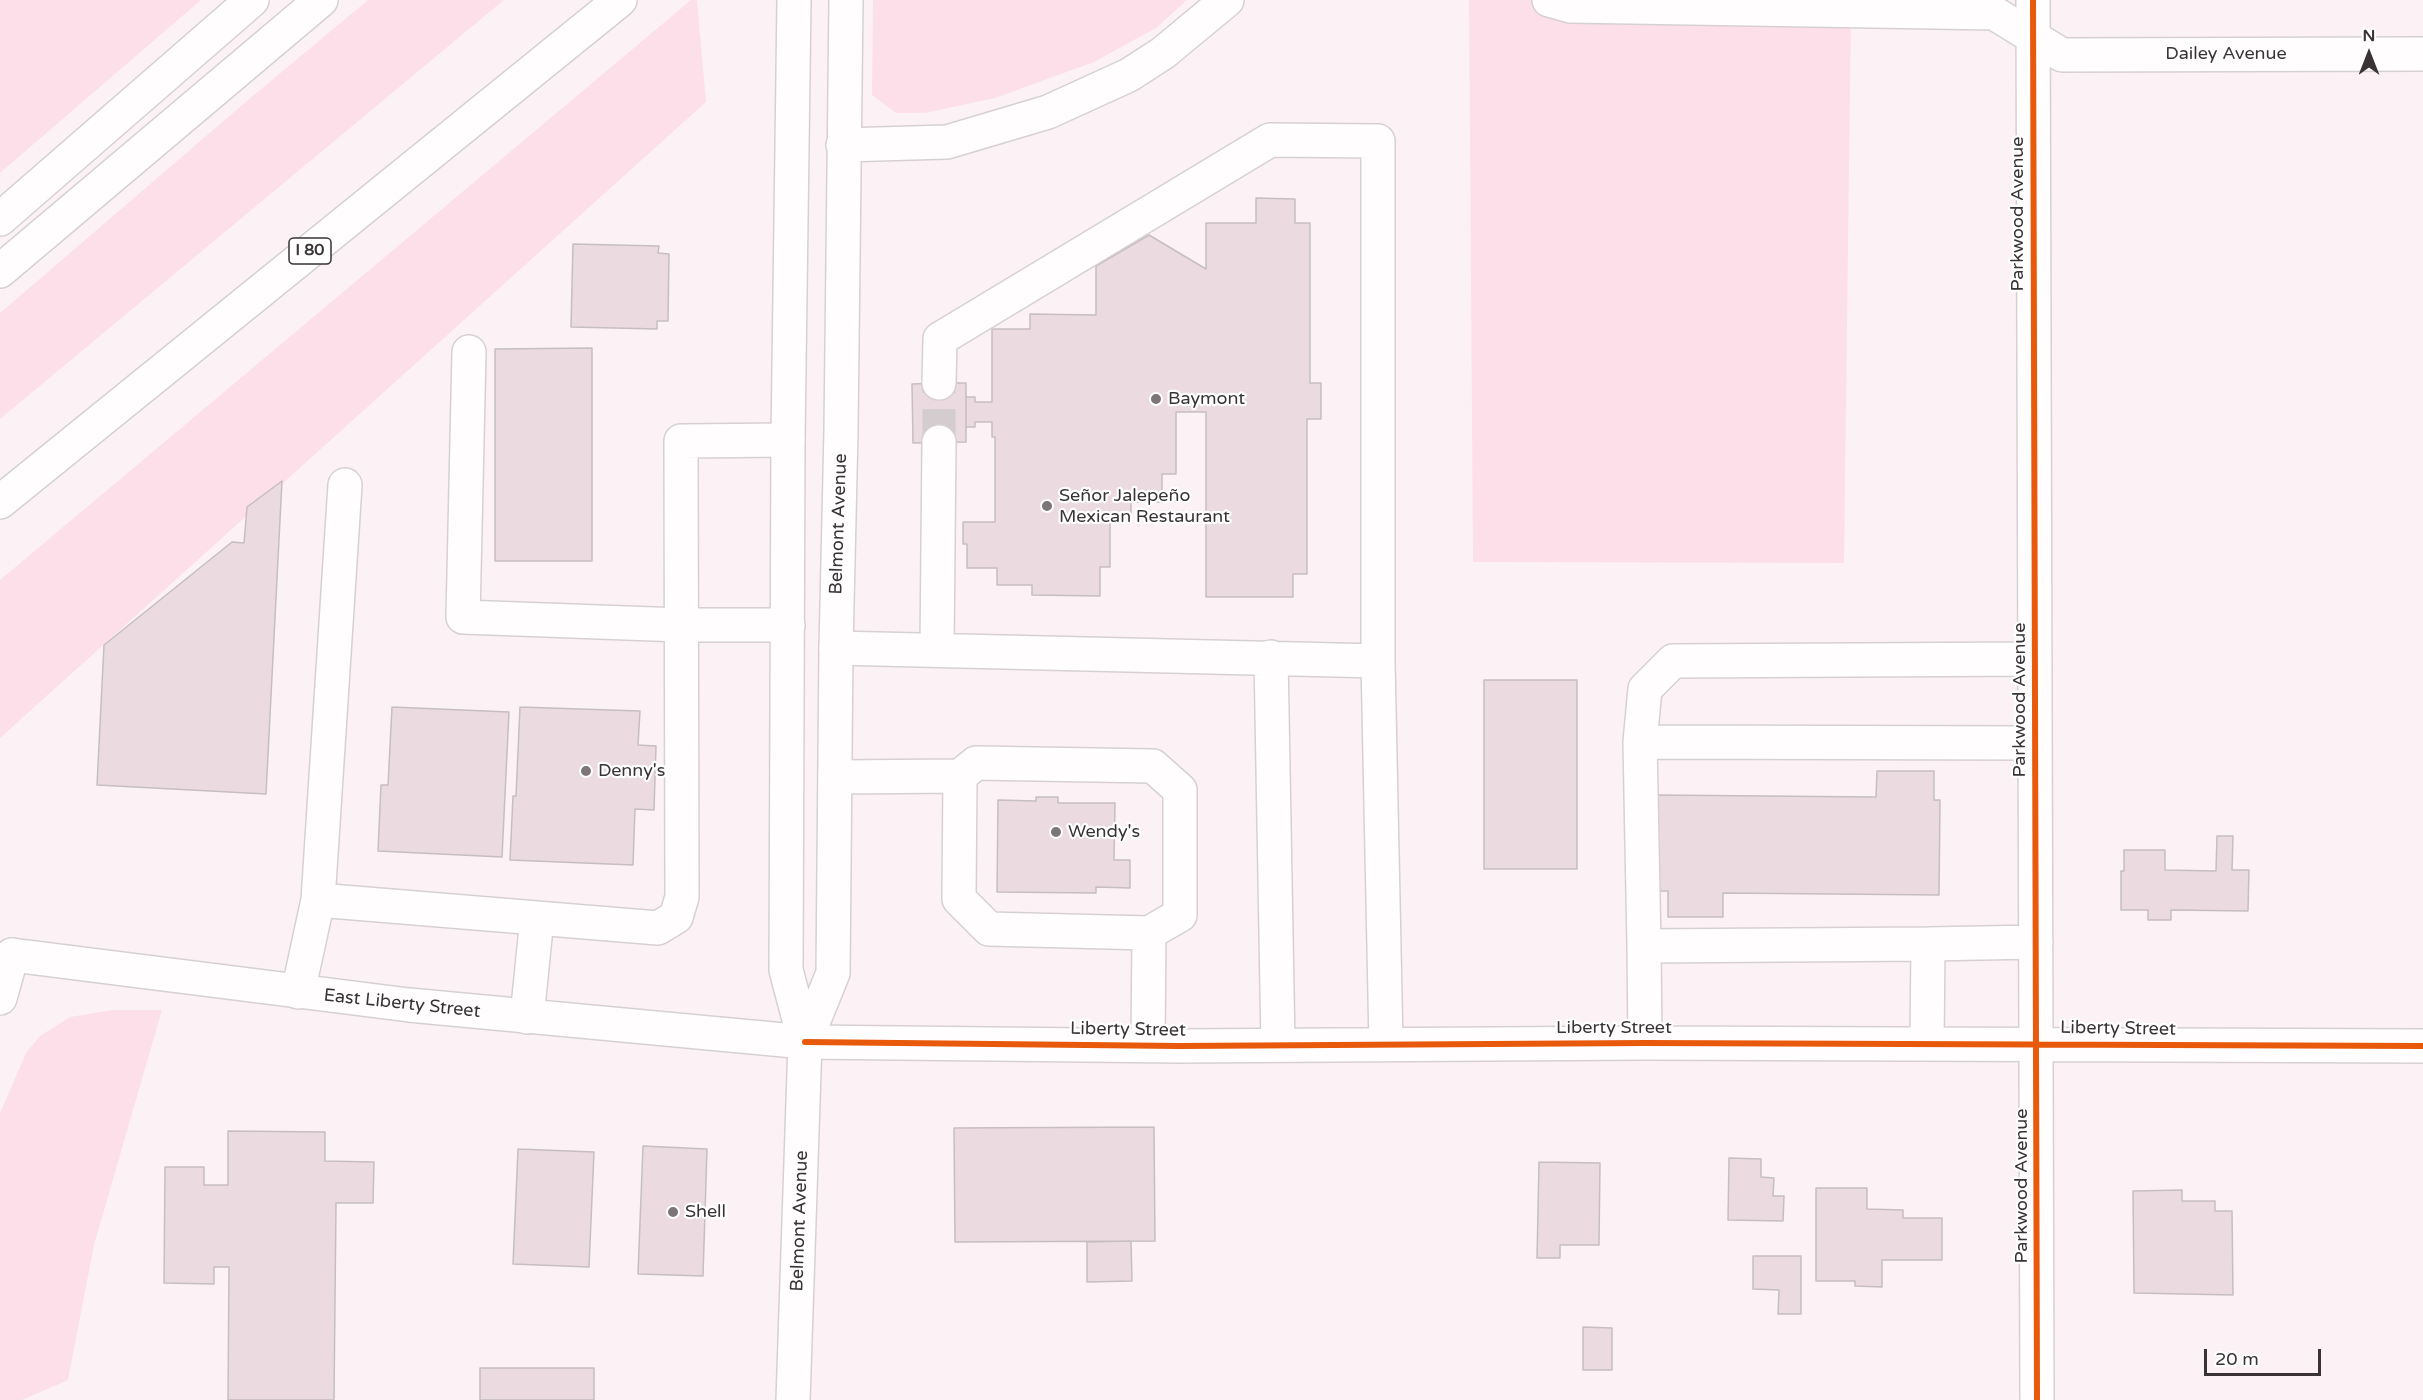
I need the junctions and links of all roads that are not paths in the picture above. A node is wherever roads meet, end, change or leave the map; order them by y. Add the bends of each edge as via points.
1 (252, 0) edge
2 (321, 0) edge
3 (620, 0) edge
4 (794, 0) edge
5 (846, 0) edge
6 (1227, 0) edge
7 (1548, 0) edge
8 (2033, 0) edge
9 (2034, 37) junction
10 (2423, 54) edge
11 (843, 145) junction
12 (791, 146) junction
13 (0, 219) edge
14 (0, 271) edge
15 (469, 352) dead end
16 (939, 383) tunnel mouth
17 (788, 440) junction
18 (939, 442) tunnel mouth
19 (345, 485) dead end
20 (0, 502) edge
21 (681, 625) junction
22 (788, 625) junction
23 (836, 648) junction
24 (937, 650) junction
25 (1271, 657) junction
26 (2035, 659) junction
27 (1378, 661) junction
28 (1640, 742) junction
29 (2036, 743) junction
30 (960, 776) junction
31 (835, 777) junction
32 (318, 900) junction
33 (537, 918) junction
34 (1149, 933) junction
35 (2036, 942) junction
36 (1928, 944) junction
37 (1644, 946) junction
38 (6, 954) edge
39 (297, 992) junction
40 (0, 998) edge
41 (526, 1017) junction
42 (805, 1042) junction
43 (1645, 1042) junction
44 (1927, 1043) junction
45 (2037, 1043) junction
46 (1386, 1044) junction
47 (1148, 1045) junction
48 (1278, 1045) junction
49 (2423, 1046) edge
50 (793, 1400) edge
51 (2037, 1400) edge

1 - 13 main road
2 - 14 main road
3 - 20 main road, I 80
4 - 12 main road, Belmont Avenue
5 - 11 main road, Belmont Avenue
6 - 11 main road via 1163,53 1129,75 1048,112 948,142
7 - 9 main road, Dailey Avenue via 1570,6 1994,13
8 - 9 main road, Parkwood Avenue
9 - 10 main road, Dailey Avenue via 2062,55
9 - 26 main road, Parkwood Avenue
11 - 12 main road
11 - 23 main road, Belmont Avenue
12 - 17 main road, Belmont Avenue
15 - 21 main road via 463,617
16 - 27 main road via 940,339 1270,140 1378,141
17 - 21 main road via 681,441
17 - 22 main road, Belmont Avenue
18 - 24 main road
19 - 32 main road
21 - 22 main road
21 - 33 main road via 682,897 676,916 658,928
22 - 42 main road, Belmont Avenue via 786,970
23 - 24 main road
23 - 31 main road, Belmont Avenue
24 - 25 main road
25 - 27 main road
25 - 48 main road
26 - 28 main road via 1673,661 1645,689
26 - 29 main road, Parkwood Avenue
27 - 46 main road
28 - 29 main road
28 - 37 main road
29 - 35 main road, Parkwood Avenue
30 - 31 main road
30 - 34 main road via 959,899 989,930
30 - 34 main road via 976,763 1153,766 1180,790 1180,915
31 - 42 main road, Belmont Avenue via 833,973
32 - 33 main road
32 - 39 main road
33 - 41 main road
34 - 47 main road
35 - 36 main road
35 - 45 main road, Parkwood Avenue
36 - 37 main road
36 - 44 main road
37 - 43 main road
38 - 39 main road, East Liberty Street
38 - 40 main road
39 - 41 main road, East Liberty Street
41 - 42 main road, East Liberty Street
42 - 47 main road, Liberty Street
42 - 50 main road, Belmont Avenue
43 - 44 main road, Liberty Street
43 - 46 main road, Liberty Street
44 - 45 main road, Liberty Street
45 - 49 main road, Liberty Street
45 - 51 main road, Parkwood Avenue
46 - 48 main road, Liberty Street
47 - 48 main road, Liberty Street

